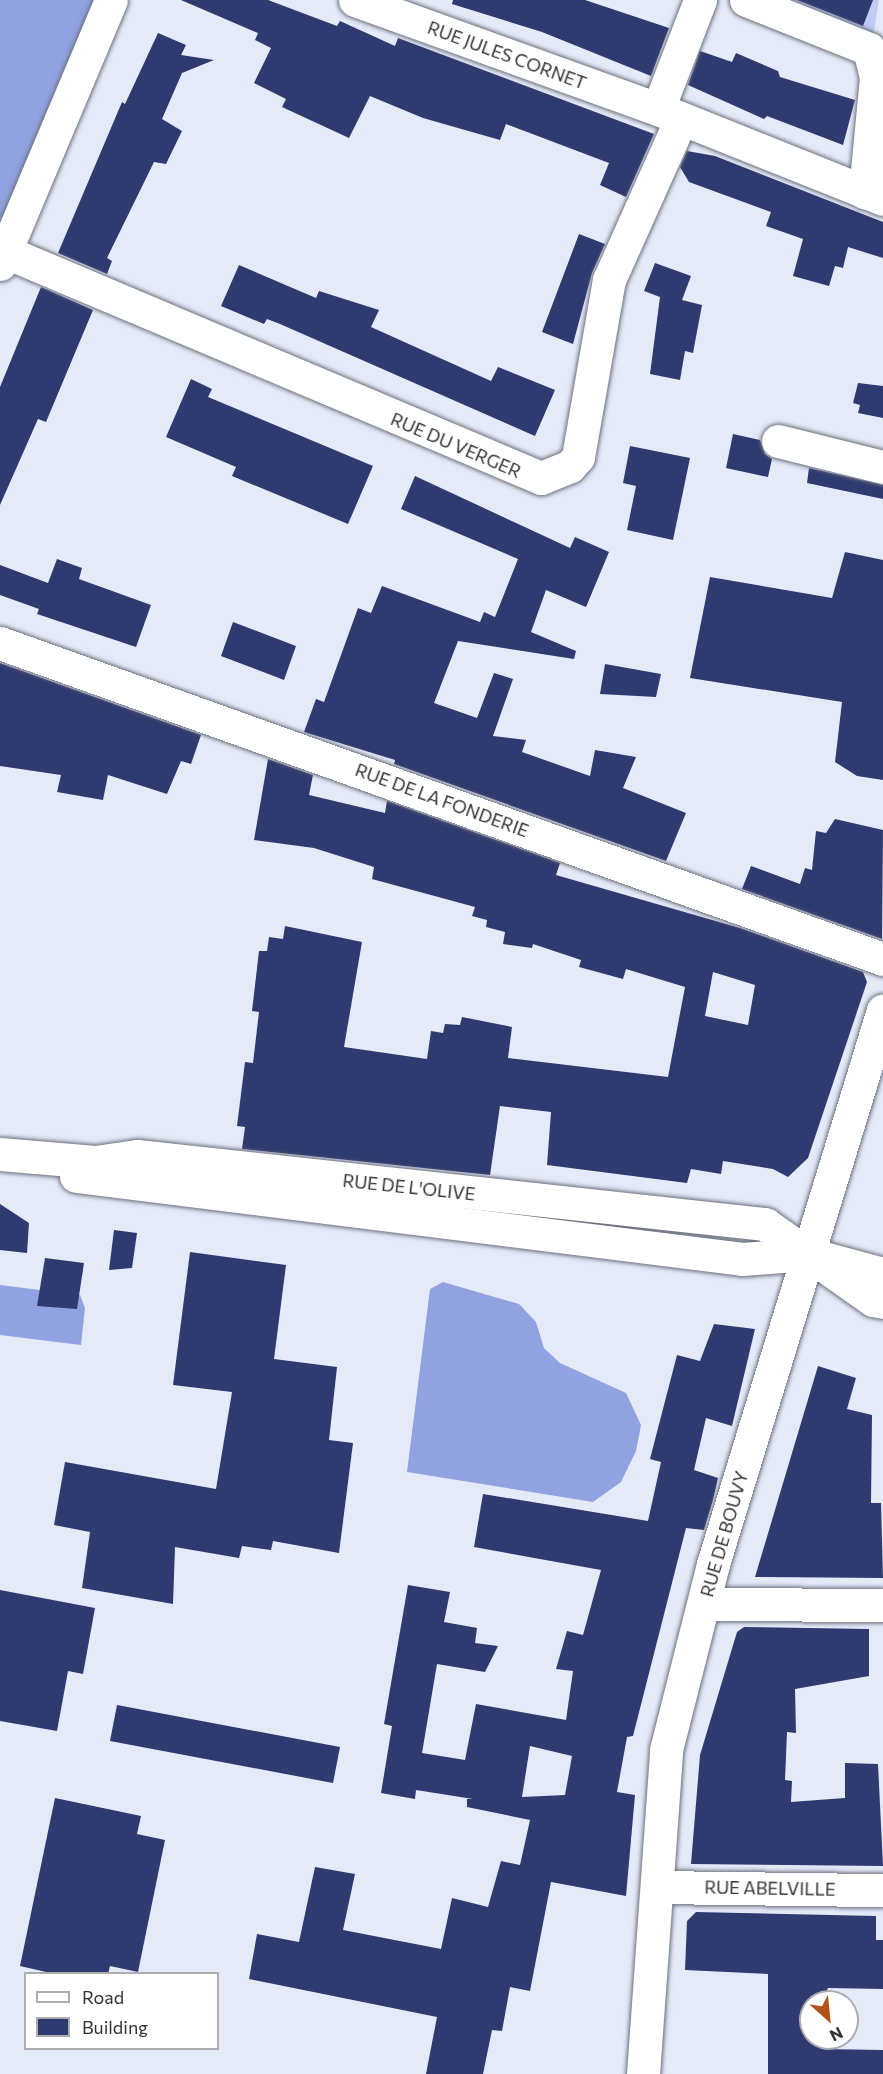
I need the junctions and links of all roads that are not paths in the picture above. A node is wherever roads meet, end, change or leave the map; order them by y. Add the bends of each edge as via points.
1 (111, 0) edge
2 (355, 0) edge
3 (700, 0) edge
4 (746, 0) edge
5 (670, 114) junction
6 (874, 196) edge
7 (3, 258) edge
8 (778, 441) dead end
9 (883, 467) edge
10 (0, 643) edge
11 (883, 959) edge
12 (883, 1010) edge
13 (0, 1154) edge
14 (0, 1167) edge
15 (809, 1254) junction
16 (883, 1274) edge
17 (883, 1302) edge
18 (704, 1604) junction
19 (883, 1605) edge
20 (657, 1887) junction
21 (883, 1890) edge
22 (643, 2074) edge

1 - 7 street
2 - 5 street, RUE JULES CORNET
3 - 5 street
4 - 6 street, RUE JULES CORNET via 868,49 876,77
5 - 6 street, RUE JULES CORNET
5 - 7 street, RUE DU VERGER via 609,280 580,451 570,466 541,477
8 - 9 street
10 - 11 street, RUE DE LA FONDERIE
12 - 15 street, RUE DE BOUVY
13 - 15 street, RUE DE L'OLIVE via 95,1162 136,1156 709,1215 765,1224
14 - 15 street, RUE DE L'OLIVE via 742,1259
15 - 16 street, RUE DE L'OLIVE
15 - 17 street, RUE DE L'OLIVE via 873,1300
15 - 18 street, RUE DE BOUVY
18 - 19 street
18 - 20 street, RUE DE BOUVY via 666,1749
20 - 21 street, RUE ABELVILLE
20 - 22 street, RUE DE BOUVY

